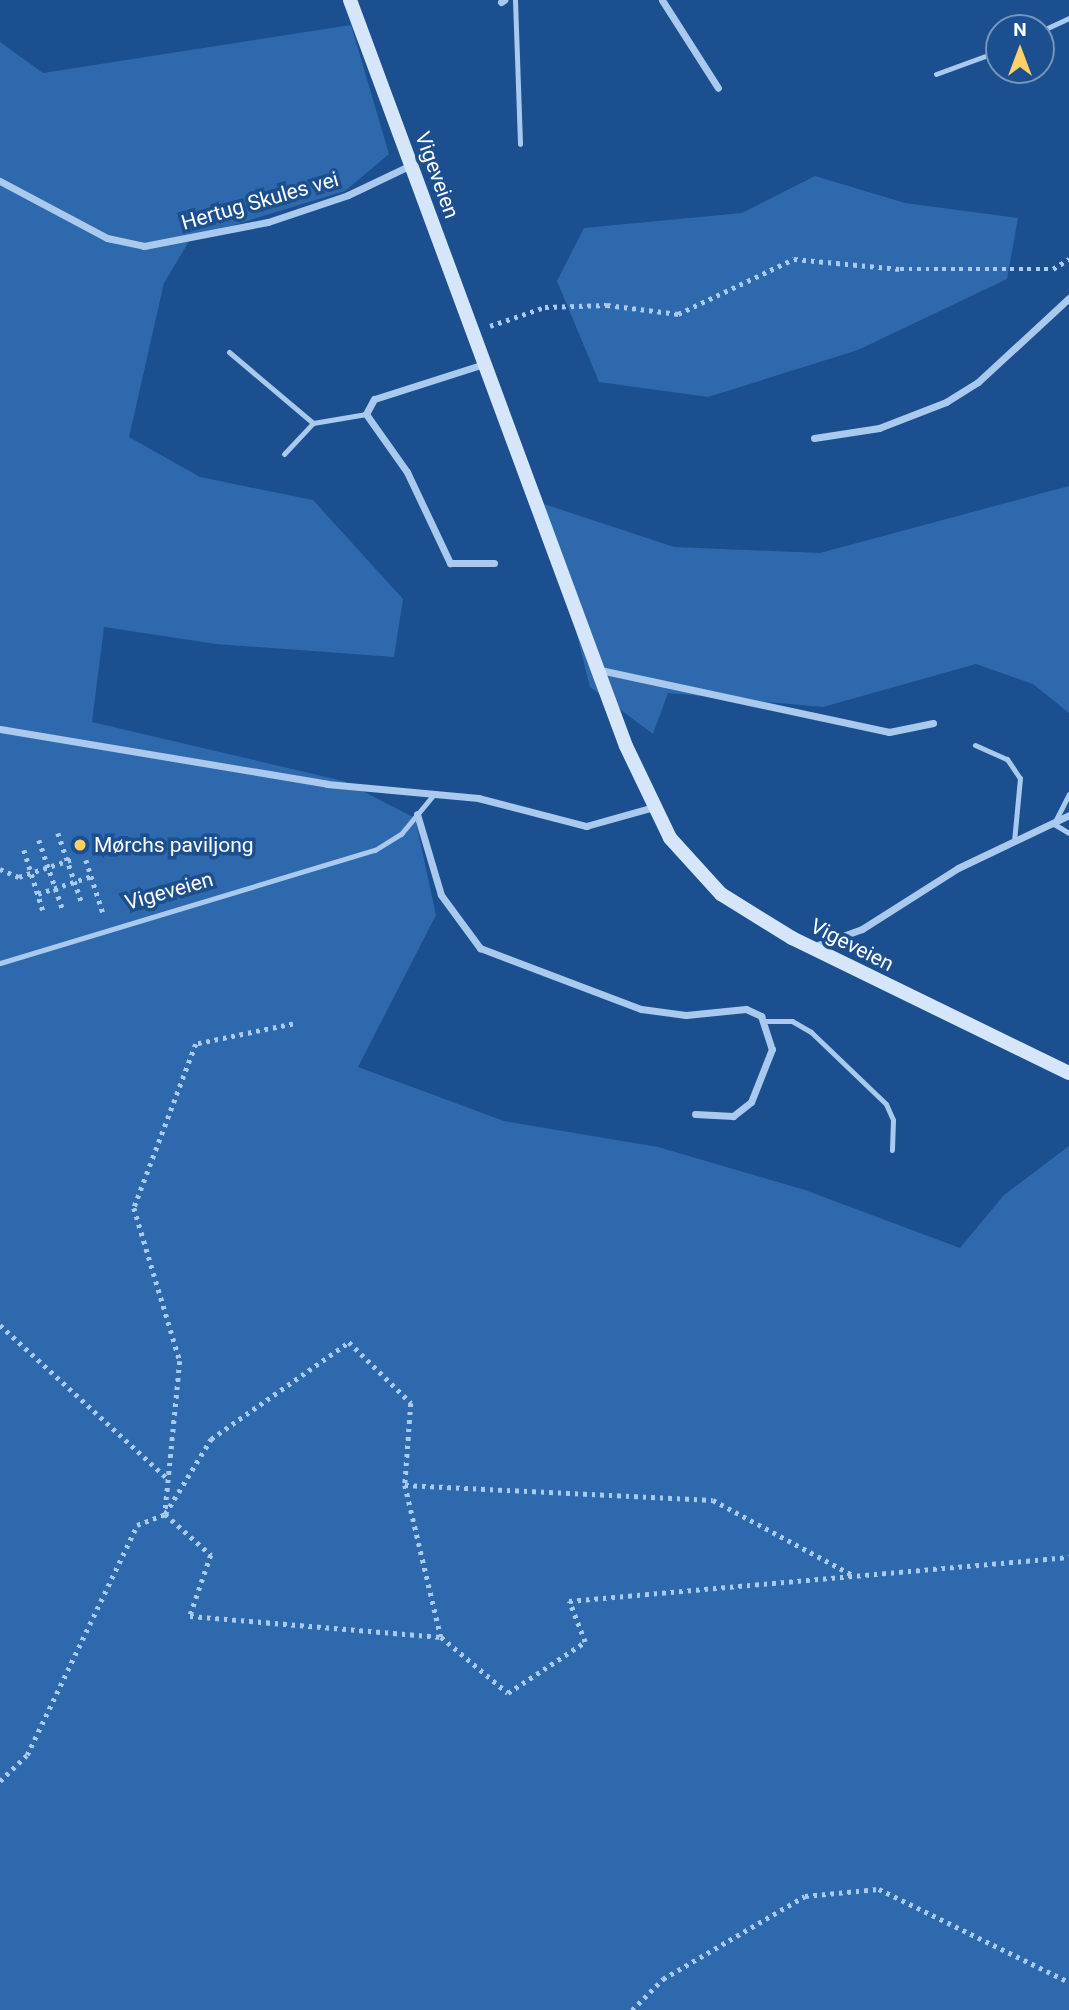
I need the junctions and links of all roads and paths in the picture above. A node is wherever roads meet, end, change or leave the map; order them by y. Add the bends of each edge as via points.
1 (350, 0) edge
2 (515, 0) edge
3 (662, 0) edge
4 (985, 56) edge
5 (936, 74) dead end
6 (719, 88) dead end
7 (520, 144) dead end
8 (412, 165) junction
9 (0, 181) edge
10 (1069, 259) edge
11 (1069, 298) edge
12 (472, 332) junction
13 (229, 352) dead end
14 (484, 364) junction
15 (366, 414) junction
16 (313, 423) junction
17 (814, 438) dead end
18 (284, 454) dead end
19 (494, 563) dead end
20 (600, 670) junction
21 (933, 723) dead end
22 (0, 729) edge
23 (975, 745) dead end
24 (435, 793) junction
25 (1069, 794) edge
26 (654, 807) junction
27 (417, 814) junction
28 (1069, 815) edge
29 (1054, 824) junction
30 (58, 833) dead end
31 (1069, 833) edge
32 (39, 839) dead end
33 (1013, 844) junction
34 (24, 850) dead end
35 (70, 860) junction
36 (86, 860) dead end
37 (49, 867) junction
38 (0, 869) edge
39 (31, 873) junction
40 (92, 876) junction
41 (75, 882) junction
42 (56, 888) junction
43 (38, 894) junction
44 (82, 903) dead end
45 (63, 909) dead end
46 (44, 915) dead end
47 (108, 930) junction
48 (811, 947) junction
49 (0, 963) edge
50 (765, 1021) junction
51 (293, 1024) dead end
52 (1069, 1073) edge
53 (695, 1114) dead end
54 (892, 1150) dead end
55 (0, 1325) edge
56 (168, 1479) junction
57 (405, 1485) junction
58 (165, 1514) junction
59 (1069, 1558) edge
60 (854, 1576) junction
61 (441, 1637) junction
62 (0, 1781) edge
63 (1069, 1982) edge
64 (632, 2010) edge

1 - 8 street, Vigeveien
2 - 7 lane
3 - 6 street
4 - 5 lane
8 - 9 street, Hertug Skules vei via 348,195 268,222 144,246 107,238
8 - 12 street, Vigeveien
10 - 12 path via 1053,270 900,270 794,259 678,314 607,305 545,307
11 - 17 street via 978,382 946,402 879,428
12 - 14 street, Vigeveien
13 - 16 lane
14 - 15 street via 374,399
14 - 20 street, Vigeveien
15 - 16 lane
15 - 19 street via 407,472 450,563
16 - 18 lane
20 - 21 street via 889,732
20 - 26 street, Vigeveien
22 - 24 street via 327,784
23 - 33 lane via 1007,759 1020,778 1023,796
24 - 26 street via 586,826
24 - 27 lane, Vigeveien
25 - 29 lane
26 - 48 street, Vigeveien via 670,838 721,894
27 - 47 lane, Vigeveien via 375,850
27 - 50 street via 441,895 480,948 641,1009 686,1015 746,1009
28 - 29 street
29 - 31 lane
29 - 33 street
30 - 35 path
32 - 37 path
33 - 48 street via 958,867 862,929
34 - 39 path
35 - 37 path
35 - 41 path
36 - 40 path
37 - 39 path
37 - 42 path
38 - 39 path via 19,877
39 - 43 path
40 - 41 path
40 - 47 path
41 - 42 path
41 - 44 path
42 - 43 path
42 - 45 path
43 - 46 path
47 - 49 lane, Vigeveien
48 - 52 street, Vigeveien
50 - 53 street via 772,1049 751,1102 733,1116
50 - 54 lane via 792,1021 811,1032 886,1104 893,1120
51 - 56 path via 195,1044 134,1208 180,1361
55 - 56 path
56 - 58 path
57 - 58 path via 411,1403 349,1342 211,1438
57 - 60 path via 713,1500
57 - 61 path
58 - 61 path via 211,1555 190,1616
58 - 62 path via 137,1525 27,1755
59 - 60 path
60 - 61 path via 569,1601 585,1642 508,1693
63 - 64 path via 879,1889 805,1896 663,1979

